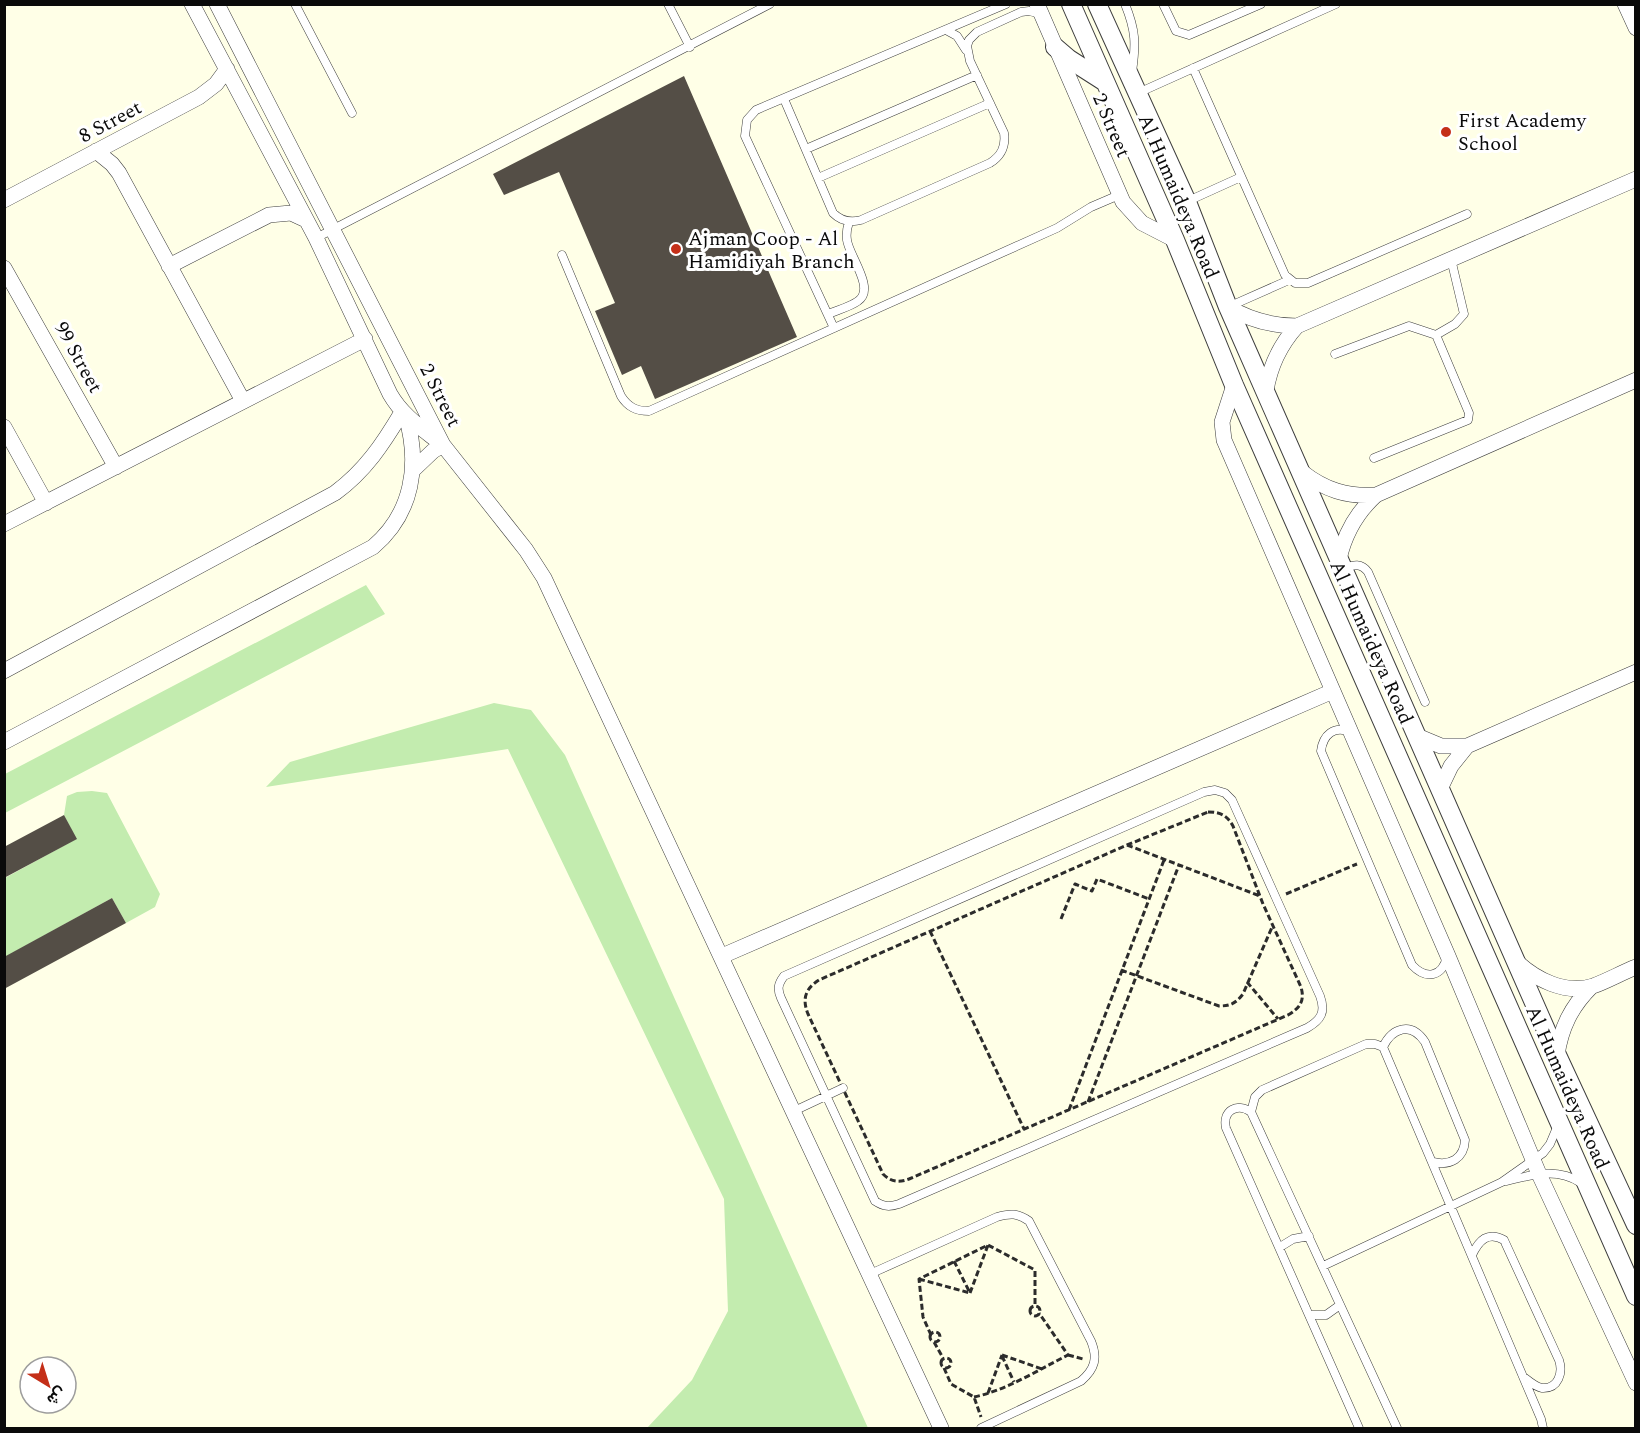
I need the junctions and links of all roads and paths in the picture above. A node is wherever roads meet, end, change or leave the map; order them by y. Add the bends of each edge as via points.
1 (192, 4) edge
2 (217, 4) edge
3 (295, 4) edge
4 (668, 4) edge
5 (770, 4) edge
6 (1006, 4) edge
7 (1071, 4) edge
8 (1098, 4) edge
9 (1125, 4) edge
10 (1163, 4) edge
11 (1261, 4) edge
12 (1336, 4) edge
13 (1625, 4) edge
14 (1039, 9) edge
15 (1635, 28) edge
16 (946, 30) junction
17 (690, 47) junction
18 (1055, 47) junction
19 (967, 51) junction
20 (1193, 68) junction
21 (227, 69) junction
22 (977, 75) junction
23 (1105, 83) junction
24 (1135, 85) junction
25 (784, 99) junction
26 (990, 103) junction
27 (352, 113) dead end
28 (806, 149) junction
29 (96, 151) junction
30 (1241, 177) junction
31 (818, 178) junction
32 (1635, 178) edge
33 (1119, 195) junction
34 (4, 200) edge
35 (1186, 202) junction
36 (1467, 214) dead end
37 (306, 220) junction
38 (849, 222) junction
39 (332, 230) junction
40 (316, 238) junction
41 (1174, 240) junction
42 (562, 255) dead end
43 (1451, 259) junction
44 (169, 266) junction
45 (4, 268) edge
46 (1289, 280) junction
47 (1228, 307) junction
48 (828, 314) junction
49 (1297, 326) junction
50 (834, 328) junction
51 (1436, 335) junction
52 (365, 339) junction
53 (1335, 354) dead end
54 (1635, 380) edge
55 (1234, 386) junction
56 (1266, 391) junction
57 (243, 401) junction
58 (404, 414) junction
59 (4, 428) edge
60 (443, 445) junction
61 (1374, 458) dead end
62 (116, 467) junction
63 (413, 470) junction
64 (1302, 472) junction
65 (1376, 495) junction
66 (46, 503) junction
67 (4, 524) edge
68 (1341, 563) junction
69 (4, 671) edge
70 (1635, 672) edge
71 (1333, 691) junction
72 (1425, 702) dead end
73 (1351, 733) junction
74 (1417, 736) junction
75 (4, 742) edge
76 (1467, 746) junction
77 (1440, 789) junction
78 (1127, 845) junction
79 (1164, 860) junction
80 (1367, 860) junction
81 (1179, 865) junction
82 (1260, 896) junction
83 (1149, 899) junction
84 (1275, 899) junction
85 (1263, 903) junction
86 (1061, 919) dead end
87 (1273, 925) junction
88 (930, 931) junction
89 (722, 956) junction
90 (1448, 956) junction
91 (1516, 961) junction
92 (1635, 967) edge
93 (1121, 970) junction
94 (1135, 976) junction
95 (1247, 982) junction
96 (1591, 987) junction
97 (1278, 1019) junction
98 (1383, 1047) junction
99 (1557, 1055) junction
100 (843, 1088) junction
101 (827, 1096) junction
102 (1088, 1102) junction
103 (1069, 1110) junction
104 (794, 1111) junction
105 (1251, 1112) junction
106 (1559, 1122) junction
107 (1024, 1129) junction
108 (1433, 1162) junction
109 (1536, 1167) junction
110 (1502, 1182) junction
111 (1587, 1187) junction
112 (1451, 1206) junction
113 (1634, 1220) edge
114 (1309, 1236) junction
115 (988, 1245) junction
116 (1280, 1247) junction
117 (1472, 1255) junction
118 (954, 1261) junction
119 (1323, 1266) junction
120 (870, 1274) junction
121 (919, 1279) junction
122 (970, 1293) junction
123 (1635, 1296) edge
124 (1035, 1305) junction
125 (1340, 1305) junction
126 (1039, 1313) junction
127 (1310, 1315) junction
128 (931, 1335) junction
129 (934, 1342) junction
130 (1002, 1355) junction
131 (943, 1358) junction
132 (945, 1368) junction
133 (1042, 1369) junction
134 (1524, 1377) junction
135 (1014, 1382) junction
136 (1635, 1383) edge
137 (988, 1394) junction
138 (975, 1397) junction
139 (941, 1428) edge
140 (982, 1428) edge
141 (1359, 1428) edge
142 (1397, 1428) edge
143 (1543, 1428) edge

1 - 21 street, 2 Street
2 - 39 street, 2 Street
3 - 27 lane
4 - 17 lane
5 - 17 lane
6 - 16 lane
7 - 23 street, Al Humaideya Road
8 - 24 street, Al Humaideya Road
9 - 24 lane via 1136,42
10 - 11 lane via 1176,31 1189,35
12 - 20 lane
13 - 15 street
14 - 18 street, 2 Street
14 - 19 lane via 1021,12 977,32 969,40
16 - 19 lane via 961,40
16 - 25 lane
17 - 39 lane
18 - 23 street
18 - 33 street, 2 Street
19 - 22 lane
20 - 24 lane
20 - 30 lane
21 - 29 street, 8 Street via 199,97
21 - 37 street, 2 Street
22 - 26 lane
22 - 28 lane
23 - 41 street, Al Humaideya Road
24 - 35 street, Al Humaideya Road
25 - 28 lane
25 - 48 lane via 756,110 745,125 745,136
26 - 31 lane
26 - 38 lane via 1005,140 995,160
28 - 31 lane
29 - 34 street, 8 Street
29 - 44 street via 119,173
30 - 35 lane
30 - 46 lane
31 - 38 lane via 833,213
32 - 43 street
33 - 41 street, 2 Street via 1127,210 1142,223
33 - 50 lane via 1057,228
35 - 47 street, Al Humaideya Road
36 - 46 lane via 1308,283 1301,285
37 - 40 street, 2 Street
37 - 44 street via 291,213 269,215
38 - 48 lane via 847,242 865,292 855,303
39 - 40 lane
39 - 60 street, 2 Street
40 - 52 street, 2 Street
41 - 55 street, Al Humaideya Road
42 - 50 lane via 621,396 636,410 655,409
43 - 49 street
43 - 51 lane via 1464,314
44 - 57 street
45 - 62 street, 99 Street
46 - 47 lane
47 - 49 street via 1268,324
47 - 56 street, Al Humaideya Road
48 - 50 lane
49 - 56 street via 1276,356
51 - 53 lane via 1409,326
51 - 61 lane via 1469,413 1468,420
52 - 57 street
52 - 58 street, 2 Street via 390,394
54 - 65 street
55 - 71 street via 1222,422 1224,440
55 - 106 street, Al Humaideya Road
56 - 64 street, Al Humaideya Road
57 - 62 street
58 - 60 street, 2 Street
58 - 63 street via 413,442
58 - 69 street via 367,465 329,497
59 - 66 street
60 - 63 street
60 - 89 street via 544,578
62 - 66 street
63 - 75 street via 396,523 373,547
64 - 65 street via 1336,492
64 - 68 street, Al Humaideya Road
65 - 68 street via 1348,530
66 - 67 street
68 - 72 lane via 1366,568
68 - 74 street, Al Humaideya Road
70 - 76 street
71 - 73 street
71 - 89 street
73 - 80 lane via 1344,729 1327,734 1321,751
73 - 90 street
74 - 76 street via 1441,746
74 - 77 street, Al Humaideya Road
76 - 77 street
77 - 91 street, Al Humaideya Road
78 - 79 path
78 - 82 path via 1208,812 1223,814 1233,826
78 - 88 path
79 - 81 path
79 - 83 path
80 - 84 path
80 - 90 lane via 1412,965 1428,975 1438,973
81 - 82 path
81 - 94 path
82 - 85 path
83 - 86 path via 1097,879 1092,891 1075,884
83 - 93 path
84 - 85 path
84 - 101 lane via 1232,800 1215,790 802,968 784,976 778,990
84 - 101 lane via 1324,1006 1322,1016 1307,1028 891,1207 875,1201
85 - 87 path
87 - 95 path
87 - 97 path via 1304,995 1296,1011
88 - 100 path via 819,980 806,994 808,1014
88 - 107 path
89 - 104 street
90 - 109 street
91 - 96 street via 1550,983
91 - 99 street, Al Humaideya Road
92 - 96 street
93 - 94 path
93 - 103 path
94 - 95 path via 1228,1006 1237,1002
94 - 102 path
95 - 97 path
96 - 99 street via 1564,1025
97 - 102 path
98 - 105 lane via 1357,1047 1271,1085 1255,1097
98 - 108 lane
98 - 108 lane via 1390,1035 1402,1029 1415,1032 1425,1042 1465,1140 1458,1158 1447,1163
99 - 113 street, Al Humaideya Road
100 - 101 lane
100 - 107 path via 884,1174 895,1182
101 - 104 lane
102 - 103 path
103 - 107 path
104 - 120 street
105 - 114 lane
105 - 116 lane via 1245,1108 1231,1109 1224,1121
106 - 109 lane
106 - 111 street, Al Humaideya Road
108 - 112 lane
109 - 110 lane
109 - 110 lane
109 - 111 lane
109 - 136 street
110 - 112 lane
111 - 123 street, Al Humaideya Road
112 - 117 lane
112 - 119 lane
114 - 116 lane
114 - 119 lane
115 - 118 path
115 - 122 path
115 - 124 path via 1035,1270
116 - 127 lane
117 - 134 lane
117 - 134 lane via 1481,1239 1497,1236 1504,1240 1562,1368 1557,1383 1550,1387 1542,1388
118 - 121 path
118 - 122 path
119 - 125 lane
120 - 139 street
120 - 140 lane via 1008,1213 1029,1221 1091,1341 1095,1363 1081,1381
121 - 122 path
121 - 128 path via 923,1317
124 - 126 path
124 - 126 path via 1030,1313
125 - 127 lane via 1326,1315
125 - 142 lane
126 - 133 path via 1068,1354
127 - 141 lane
128 - 129 path
128 - 129 path via 940,1334 940,1340
129 - 131 path
130 - 133 path
130 - 135 path
130 - 137 path
131 - 132 path
131 - 132 path via 951,1362
132 - 138 path via 951,1384
133 - 135 path
134 - 143 lane
135 - 137 path
137 - 138 path
138 - 140 path

